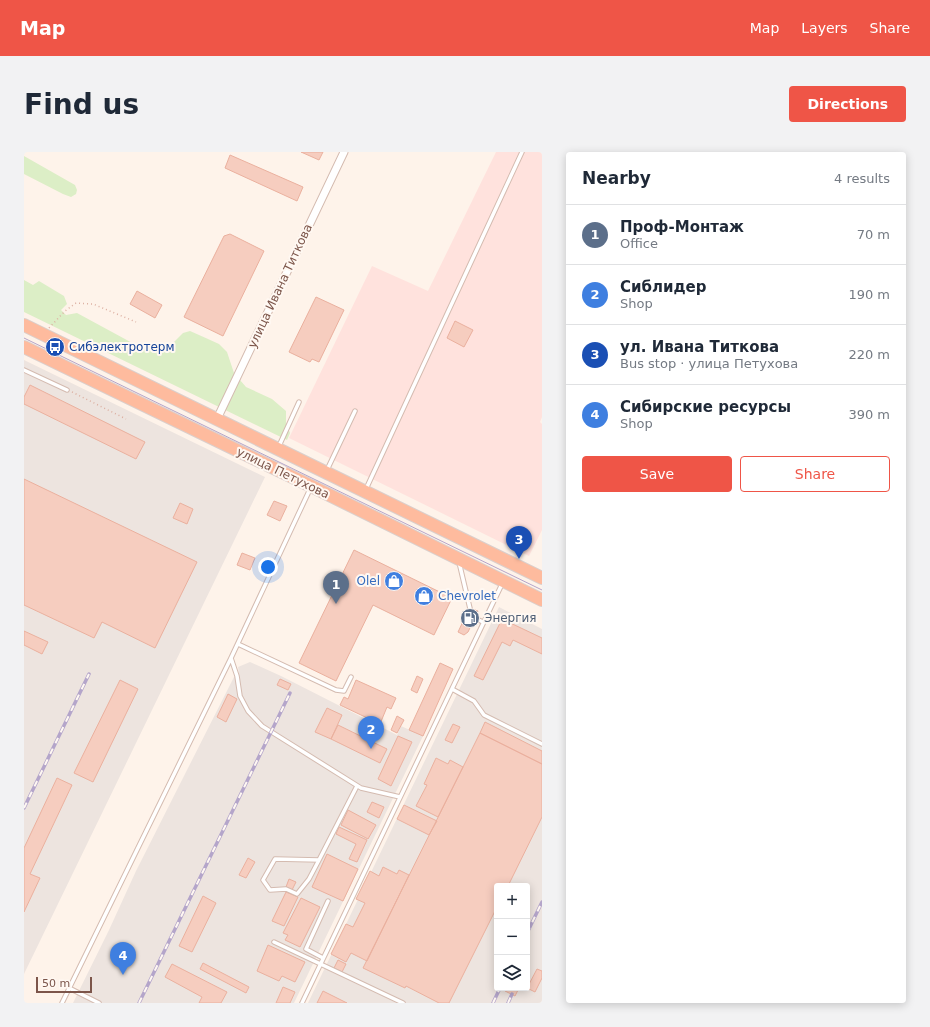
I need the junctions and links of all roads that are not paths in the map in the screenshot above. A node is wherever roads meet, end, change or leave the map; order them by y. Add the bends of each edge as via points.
1 (344, 152) edge
2 (522, 152) edge
3 (24, 325) edge
4 (24, 347) edge
5 (24, 370) edge
6 (67, 390) road end
7 (299, 402) dead end
8 (355, 411) dead end
9 (217, 419) junction
10 (278, 449) junction
11 (326, 472) junction
12 (311, 486) junction
13 (365, 492) junction
14 (458, 559) junction
15 (542, 578) edge
16 (504, 581) junction
17 (542, 600) edge
18 (483, 622) junction
19 (238, 644) junction
20 (231, 658) junction
21 (351, 676) dead end
22 (452, 689) junction
23 (542, 744) edge
24 (358, 786) junction
25 (400, 797) junction
26 (319, 860) junction
27 (328, 901) dead end
28 (274, 942) dead end
29 (323, 958) junction
30 (320, 964) junction
31 (69, 988) junction
32 (62, 1003) edge
33 (99, 1003) edge
34 (302, 1003) edge
35 (403, 1003) edge

1 - 9 street, улица Ивана Титкова
2 - 13 lane
3 - 9 highway, улица Петухова
4 - 12 highway, улица Петухова
5 - 6 lane
7 - 10 lane
8 - 11 lane
9 - 10 highway, улица Петухова
10 - 11 highway, улица Петухова
11 - 13 highway, улица Петухова
12 - 14 highway, улица Петухова
12 - 19 lane
13 - 15 highway, улица Петухова
14 - 16 highway, улица Петухова
14 - 18 lane via 472,617
16 - 17 highway, улица Петухова
16 - 18 lane
18 - 22 lane
19 - 20 lane
19 - 21 lane via 336,690 344,691
20 - 24 lane via 240,696 248,711 262,726
20 - 31 lane
22 - 23 lane via 474,701 484,715
22 - 25 lane
24 - 25 lane
24 - 26 lane
25 - 29 lane
26 - 26 lane via 309,880 297,894 286,890 270,890 263,880 275,859
27 - 29 lane via 306,949
28 - 30 lane
29 - 30 lane
30 - 34 lane
30 - 35 lane
31 - 32 lane
31 - 33 lane

